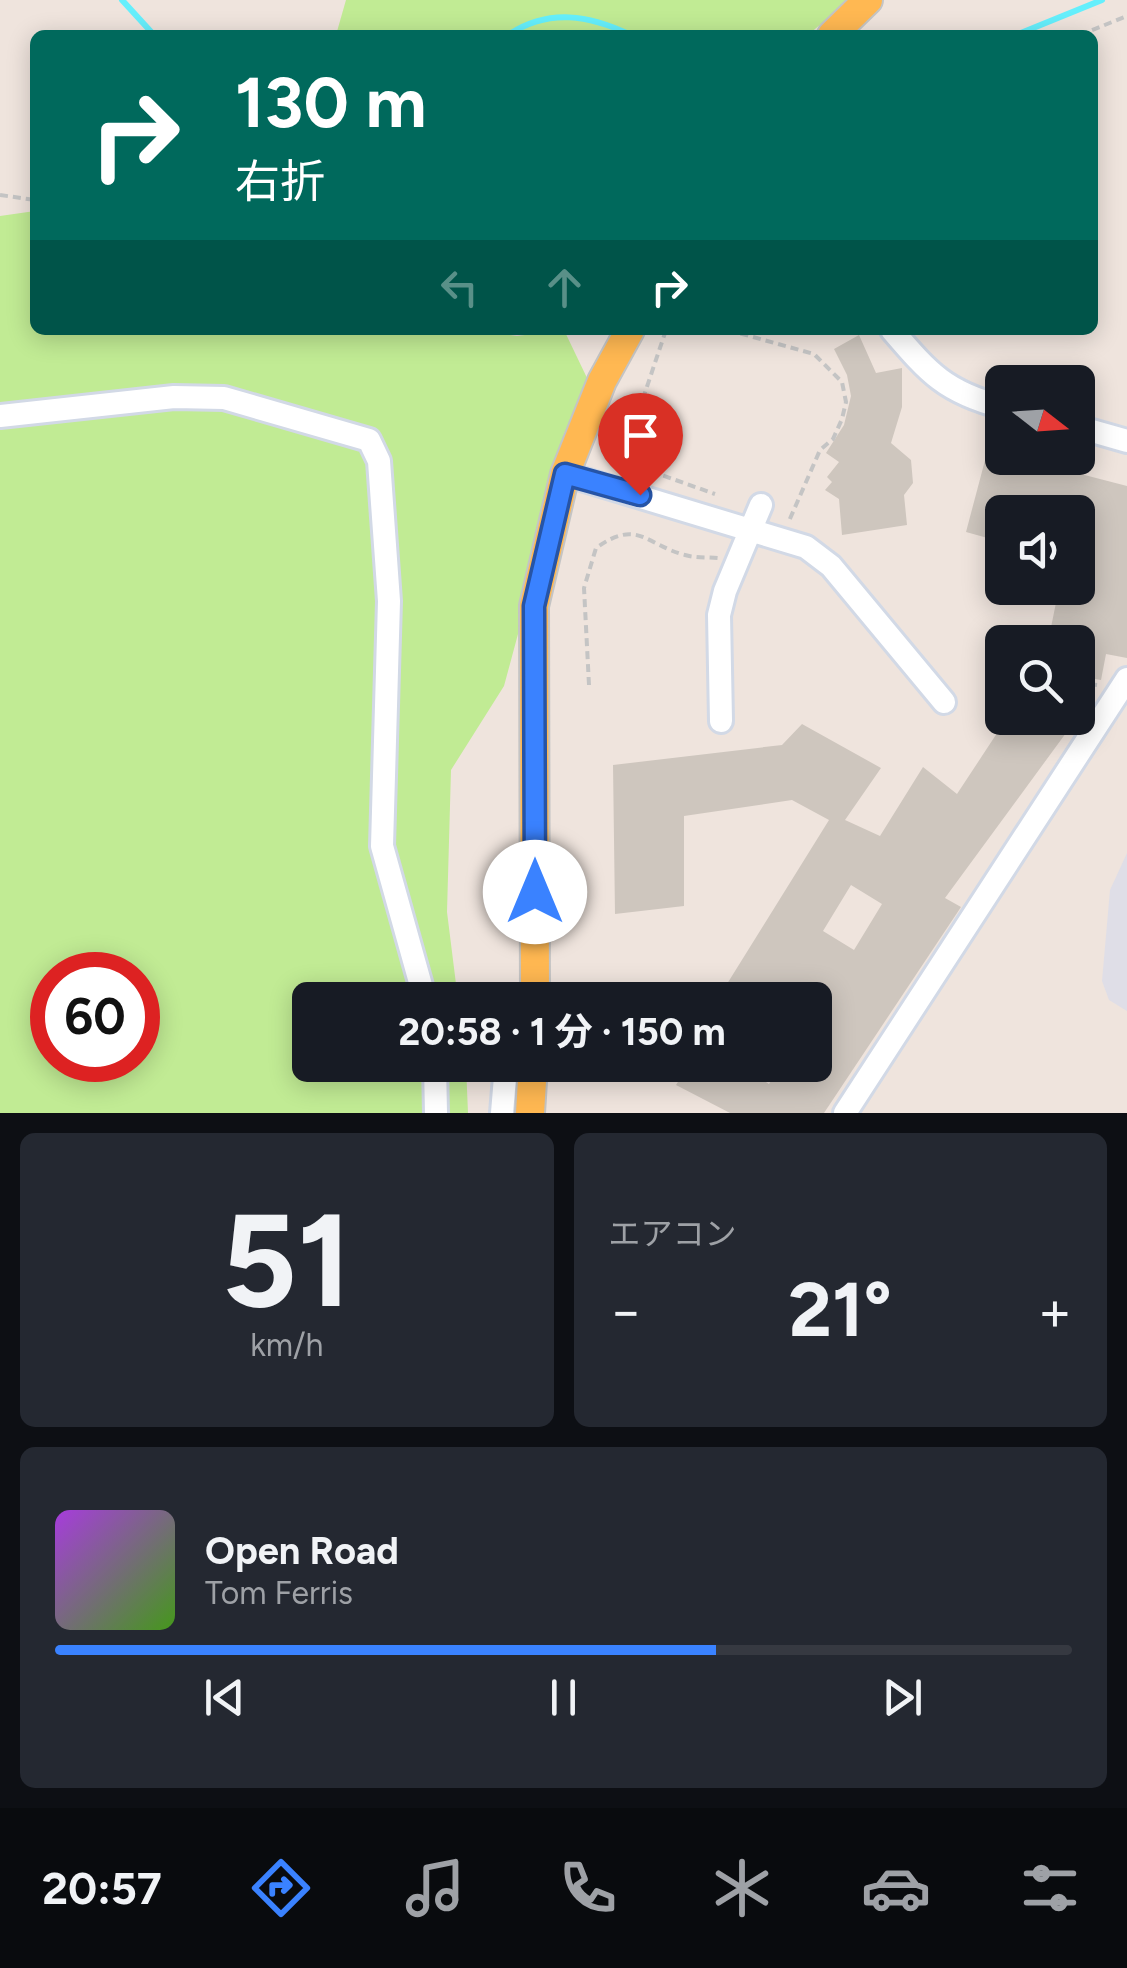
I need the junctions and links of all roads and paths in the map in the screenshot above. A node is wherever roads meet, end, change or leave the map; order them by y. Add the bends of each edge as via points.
1 (868, 0) edge
2 (1127, 16) edge
3 (837, 30) edge
4 (1092, 30) edge
5 (0, 195) edge
6 (30, 199) edge
7 (627, 335) edge
8 (664, 335) edge
9 (746, 335) edge
10 (896, 335) edge
11 (985, 402) edge
12 (0, 416) edge
13 (1095, 432) edge
14 (1127, 441) edge
15 (565, 474) junction
16 (730, 500) dead end
17 (761, 505) dead end
18 (789, 521) dead end
19 (752, 527) junction
20 (738, 559) junction
21 (1127, 679) edge
22 (589, 685) dead end
23 (944, 702) dead end
24 (721, 721) dead end
25 (420, 982) edge
26 (535, 982) edge
27 (435, 1082) edge
28 (505, 1082) edge
29 (532, 1082) edge
30 (436, 1113) edge
31 (502, 1113) edge
32 (530, 1113) edge
33 (844, 1113) edge

1 - 3 main road
2 - 4 path
5 - 6 path
7 - 15 main road
8 - 16 path via 622,460
9 - 18 path via 814,354 842,382 842,418
10 - 11 street via 931,376
12 - 25 street via 224,398 369,440 379,462 389,600 382,846
13 - 14 street
15 - 19 street
15 - 26 main road via 534,606
17 - 19 street
19 - 20 street
19 - 23 street via 806,547 831,566
20 - 22 path via 688,556 630,532 596,548 584,588
20 - 24 street via 720,615
21 - 33 street
27 - 30 street
28 - 31 street
29 - 32 main road

